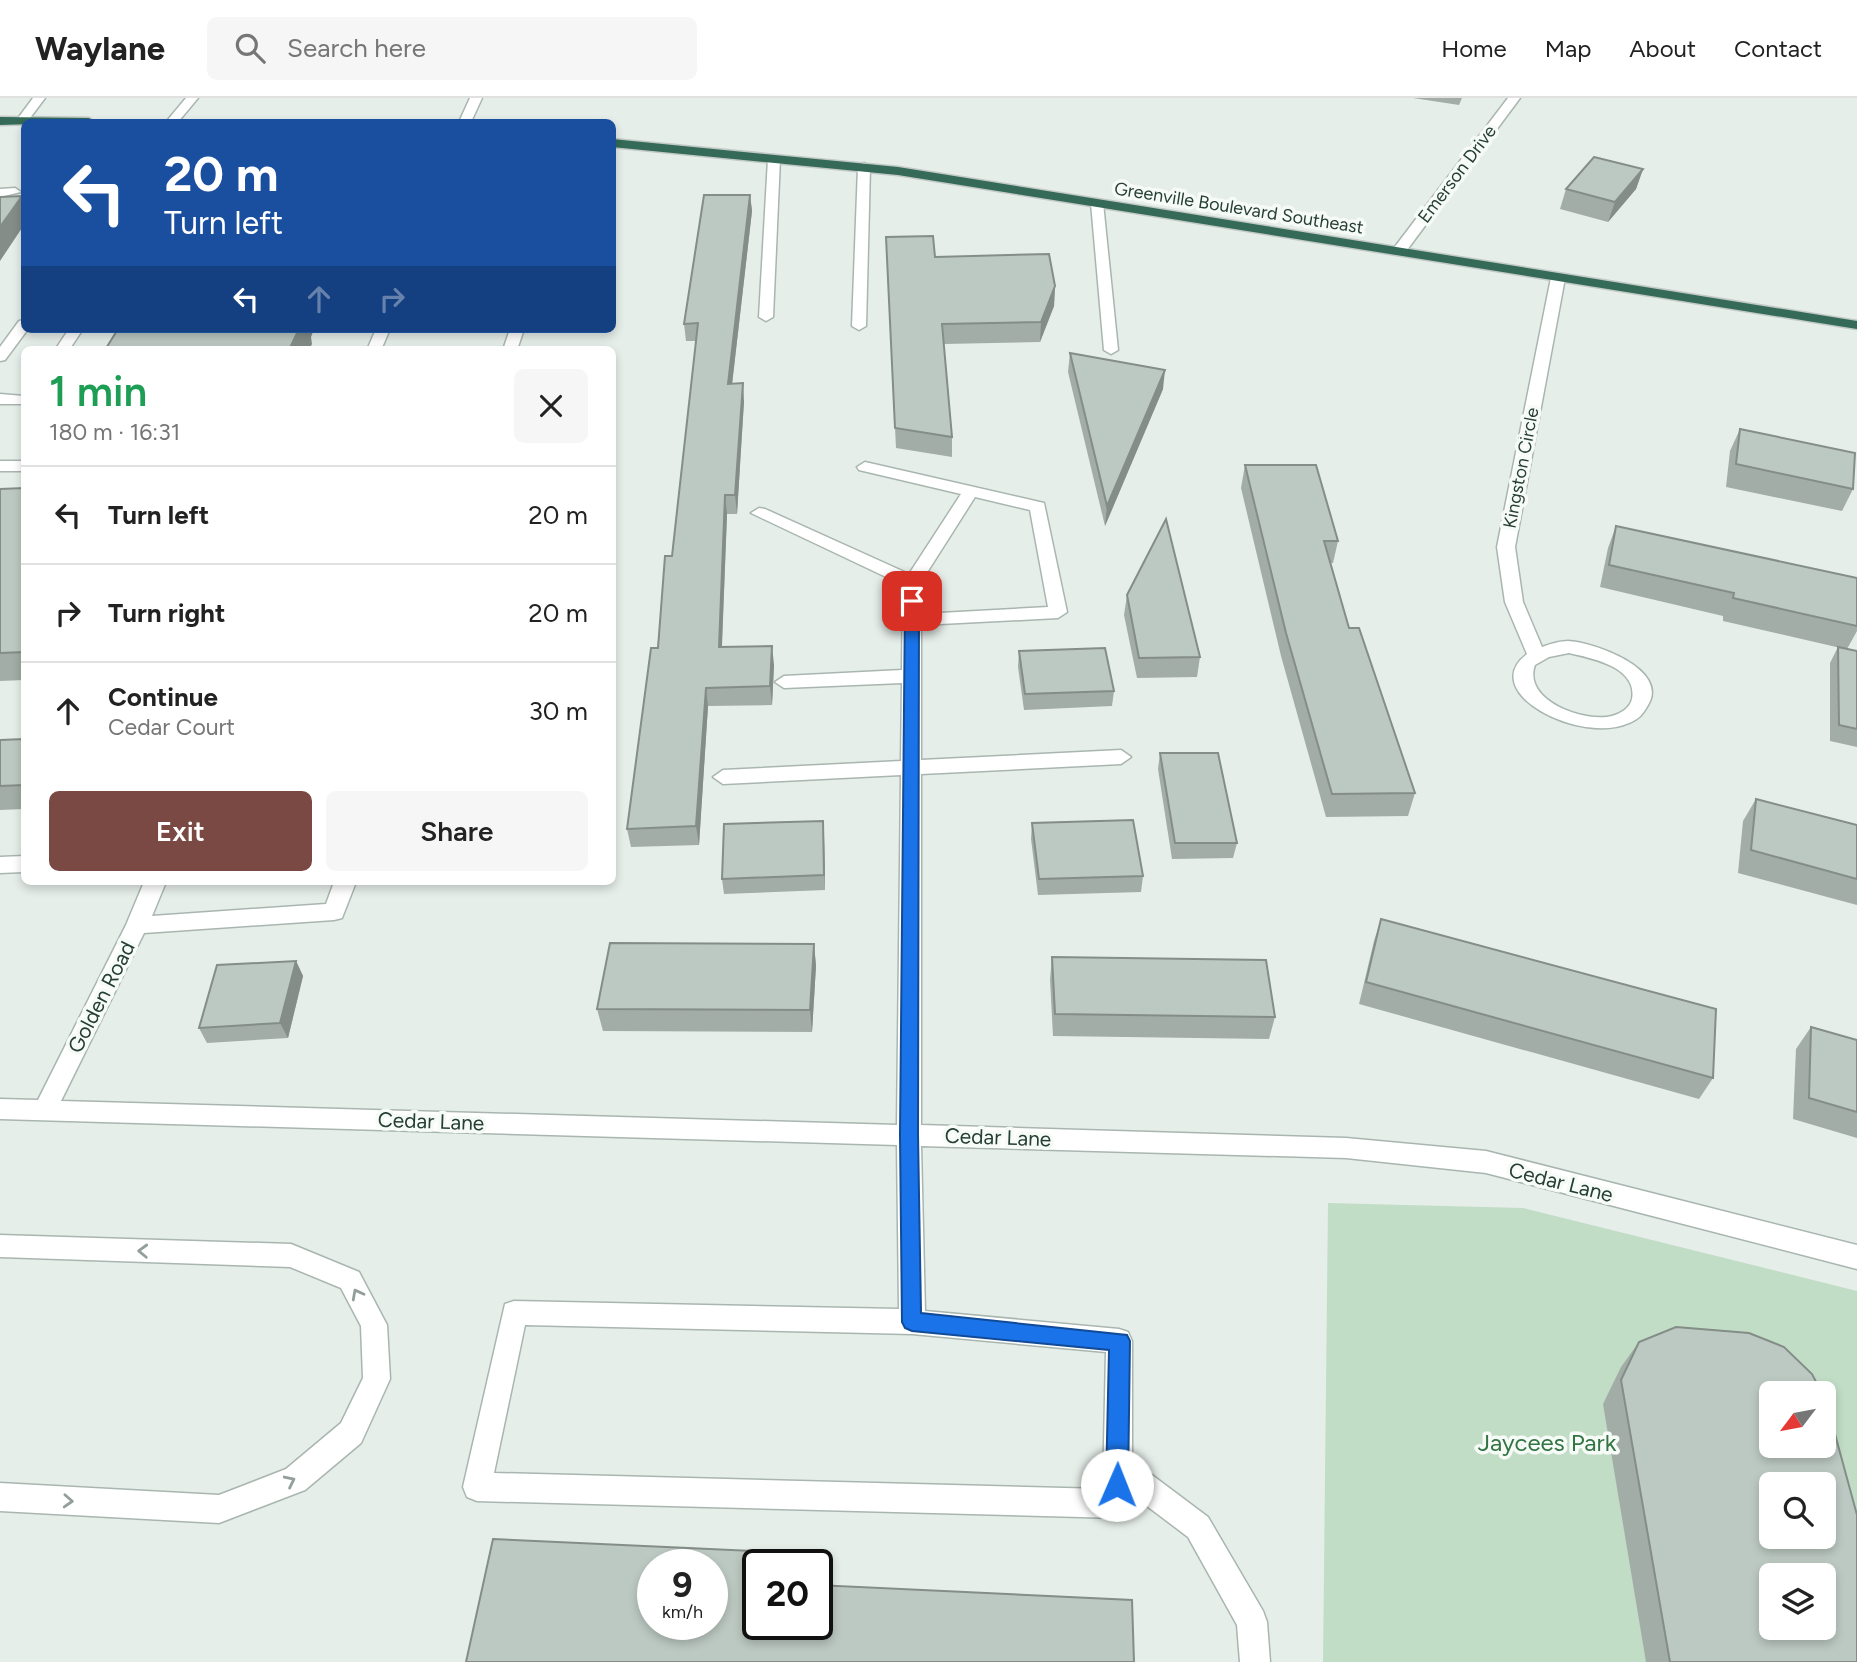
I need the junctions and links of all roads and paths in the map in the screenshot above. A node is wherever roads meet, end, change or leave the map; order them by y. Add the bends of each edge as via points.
1 (39, 98) edge
2 (192, 98) edge
3 (476, 98) edge
4 (1514, 98) edge
5 (23, 119) edge
6 (174, 119) edge
7 (466, 119) edge
8 (0, 121) edge
9 (21, 121) edge
10 (616, 143) edge
11 (774, 159) junction
12 (864, 167) junction
13 (15, 192) dead end
14 (0, 193) edge
15 (1097, 203) junction
16 (1399, 251) junction
17 (1558, 278) junction
18 (766, 317) dead end
19 (1857, 325) edge
20 (859, 326) dead end
21 (21, 328) edge
22 (1111, 350) dead end
23 (0, 357) edge
24 (0, 399) edge
25 (21, 400) edge
26 (0, 466) edge
27 (21, 466) edge
28 (864, 467) dead end
29 (971, 491) junction
30 (759, 513) dead end
31 (912, 582) junction
32 (912, 620) junction
33 (1536, 654) junction
34 (912, 676) junction
35 (783, 681) dead end
36 (1121, 757) dead end
37 (911, 768) junction
38 (723, 777) dead end
39 (21, 864) edge
40 (0, 865) edge
41 (154, 885) edge
42 (344, 885) edge
43 (137, 925) junction
44 (0, 1109) edge
45 (44, 1111) junction
46 (909, 1135) junction
47 (0, 1246) edge
48 (1857, 1257) edge
49 (912, 1322) junction
50 (1117, 1466) junction
51 (0, 1497) edge
52 (1255, 1662) edge

1 - 5 street
2 - 6 street
3 - 7 street
4 - 16 street, Emerson Drive
8 - 9 highway
10 - 11 highway, Greenville Boulevard Southeast
11 - 12 highway, Greenville Boulevard Southeast
11 - 18 street
12 - 15 highway, Greenville Boulevard Southeast
12 - 20 street
13 - 14 street
15 - 16 highway, Greenville Boulevard Southeast
15 - 22 street
16 - 17 highway, Greenville Boulevard Southeast
17 - 19 highway, Greenville Boulevard Southeast
17 - 33 street, Kingston Circle via 1506,547 1514,602
21 - 23 street
24 - 25 street
26 - 27 street
28 - 29 street
29 - 31 street
29 - 32 street via 1038,506 1058,612
30 - 31 street
31 - 32 street
32 - 34 street
33 - 33 street via 1523,674 1526,686 1550,710 1569,719 1608,723 1631,715 1643,701 1643,688 1635,676 1607,655 1569,647
34 - 35 street
34 - 37 street
36 - 37 street
37 - 38 street
37 - 46 street
39 - 40 street
41 - 43 street, Golden Road
42 - 43 street via 334,912
43 - 45 street, Golden Road
44 - 45 street, Cedar Lane
45 - 46 street, Cedar Lane
46 - 48 street, Cedar Lane via 1346,1148 1486,1163
46 - 49 street
51 -> 47 street via 219,1509 295,1480 351,1433 377,1379 374,1325 350,1280 291,1256
49 - 50 street via 1119,1341
49 - 50 street via 514,1312 477,1487 1117,1504
50 - 52 street via 1198,1527 1252,1622

